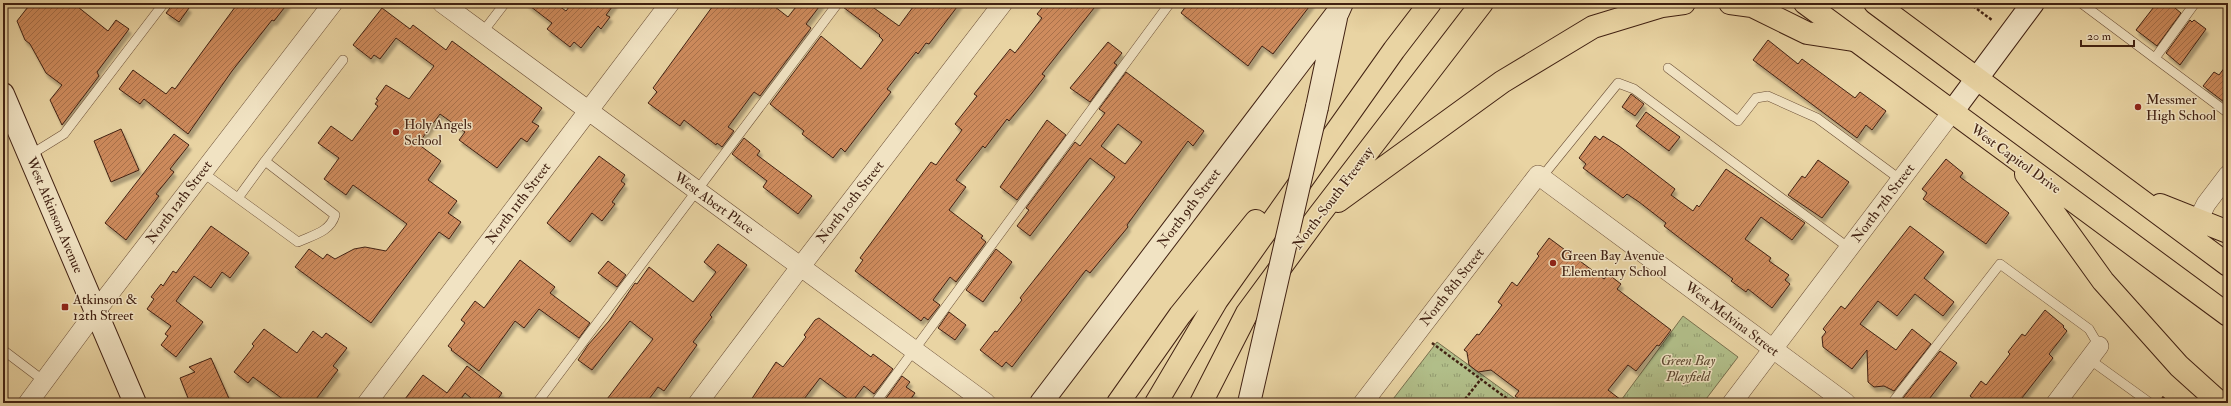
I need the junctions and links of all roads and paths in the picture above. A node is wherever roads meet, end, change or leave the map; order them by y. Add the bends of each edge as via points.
1 (164, 3) edge
2 (333, 3) edge
3 (442, 3) edge
4 (505, 3) edge
5 (670, 3) edge
6 (838, 3) edge
7 (1003, 3) edge
8 (1170, 3) edge
9 (1430, 3) edge
10 (1482, 3) edge
11 (1684, 3) edge
12 (1730, 3) edge
13 (1805, 3) edge
14 (1875, 3) edge
15 (1969, 3) edge
16 (2033, 3) edge
17 (2082, 3) edge
18 (2195, 3) edge
19 (1339, 6) edge
20 (1992, 20) dead end
21 (482, 33) junction
22 (1853, 40) junction
23 (1394, 50) junction
24 (2155, 58) junction
25 (343, 60) dead end
26 (1668, 68) dead end
27 (1977, 78) junction
28 (3, 94) edge
29 (587, 111) junction
30 (1952, 112) junction
31 (2228, 113) edge
32 (30, 154) junction
33 (2014, 157) junction
34 (265, 161) junction
35 (202, 172) junction
36 (2228, 176) edge
37 (1541, 178) junction
38 (1900, 180) junction
39 (696, 190) junction
40 (2131, 193) junction
41 (238, 198) junction
42 (1319, 215) junction
43 (2198, 220) junction
44 (2228, 232) edge
45 (1849, 248) junction
46 (2228, 265) edge
47 (801, 266) junction
48 (96, 311) junction
49 (2228, 315) edge
50 (1432, 343) dead end
51 (1773, 349) junction
52 (3, 350) edge
53 (916, 351) junction
54 (2094, 353) junction
55 (1481, 379) junction
56 (44, 381) junction
57 (28, 403) edge
58 (135, 403) edge
59 (367, 403) edge
60 (537, 403) edge
61 (698, 403) edge
62 (875, 403) edge
63 (986, 403) edge
64 (1041, 403) edge
65 (1118, 403) edge
66 (1156, 403) edge
67 (1201, 403) edge
68 (1249, 403) edge
69 (1363, 403) edge
70 (1462, 403) edge
71 (1513, 403) edge
72 (1732, 403) edge
73 (1846, 403) edge
74 (1892, 403) edge
75 (2056, 403) edge
76 (2150, 403) edge
77 (2220, 403) edge

1 - 32 lane via 64,134
2 - 35 street, North 12th Street
3 - 21 street, West Abert Place
4 - 21 lane
5 - 29 street, North 11th Street
6 - 39 lane
7 - 47 street, North 10th Street
8 - 53 lane
9 - 23 main road
10 - 42 main road, North-South Freeway
11 - 42 main road via 1662,6 1593,27 1502,82
12 - 22 main road via 1752,6 1807,33
13 - 22 main road, West Capitol Drive
14 - 27 main road
15 - 20 path
16 - 27 street, North 7th Street
17 - 24 lane
18 - 24 lane
19 - 64 street, North 9th Street
19 - 68 street, bridge
21 - 29 street, West Abert Place
22 - 30 main road, West Capitol Drive
23 - 65 main road via 1180,315
23 - 66 main road via 1217,300
24 - 31 lane
25 - 34 lane
26 - 38 lane via 1738,121 1756,98 1768,96 1817,118
27 - 30 street, North 7th Street
27 - 40 main road
28 - 32 street, West Atkinson Avenue
29 - 39 street, West Abert Place
29 - 59 street, North 11th Street
30 - 33 main road, West Capitol Drive
30 - 38 street, North 7th Street
32 - 48 street, West Atkinson Avenue
33 - 49 main road, West Capitol Drive
33 - 77 main road via 2103,281 2179,366
34 - 41 lane
34 - 41 lane via 335,214 332,224 298,242
35 - 41 lane
35 - 48 street, North 12th Street
36 - 43 street via 2206,204
37 - 45 lane via 1618,83 1634,89
37 - 51 street, West Melvina Street
37 - 69 street, North 8th Street via 1538,175
38 - 45 street, North 7th Street
39 - 47 street, West Abert Place
39 - 60 lane
40 - 43 main road
40 - 46 main road
42 - 67 main road, North-South Freeway via 1247,313
43 - 44 main road
45 - 51 street, North 7th Street
47 - 53 street, West Abert Place
47 - 61 street, North 10th Street
48 - 56 street, North 12th Street
48 - 58 street, West Atkinson Avenue
50 - 55 path
51 - 72 street, North 7th Street
51 - 73 street, West Melvina Street
52 - 56 lane
53 - 62 lane
53 - 63 street, West Abert Place
54 - 74 lane via 2089,329 2000,264
54 - 75 street
54 - 76 lane
55 - 70 path
55 - 71 path
56 - 57 street, North 12th Street

